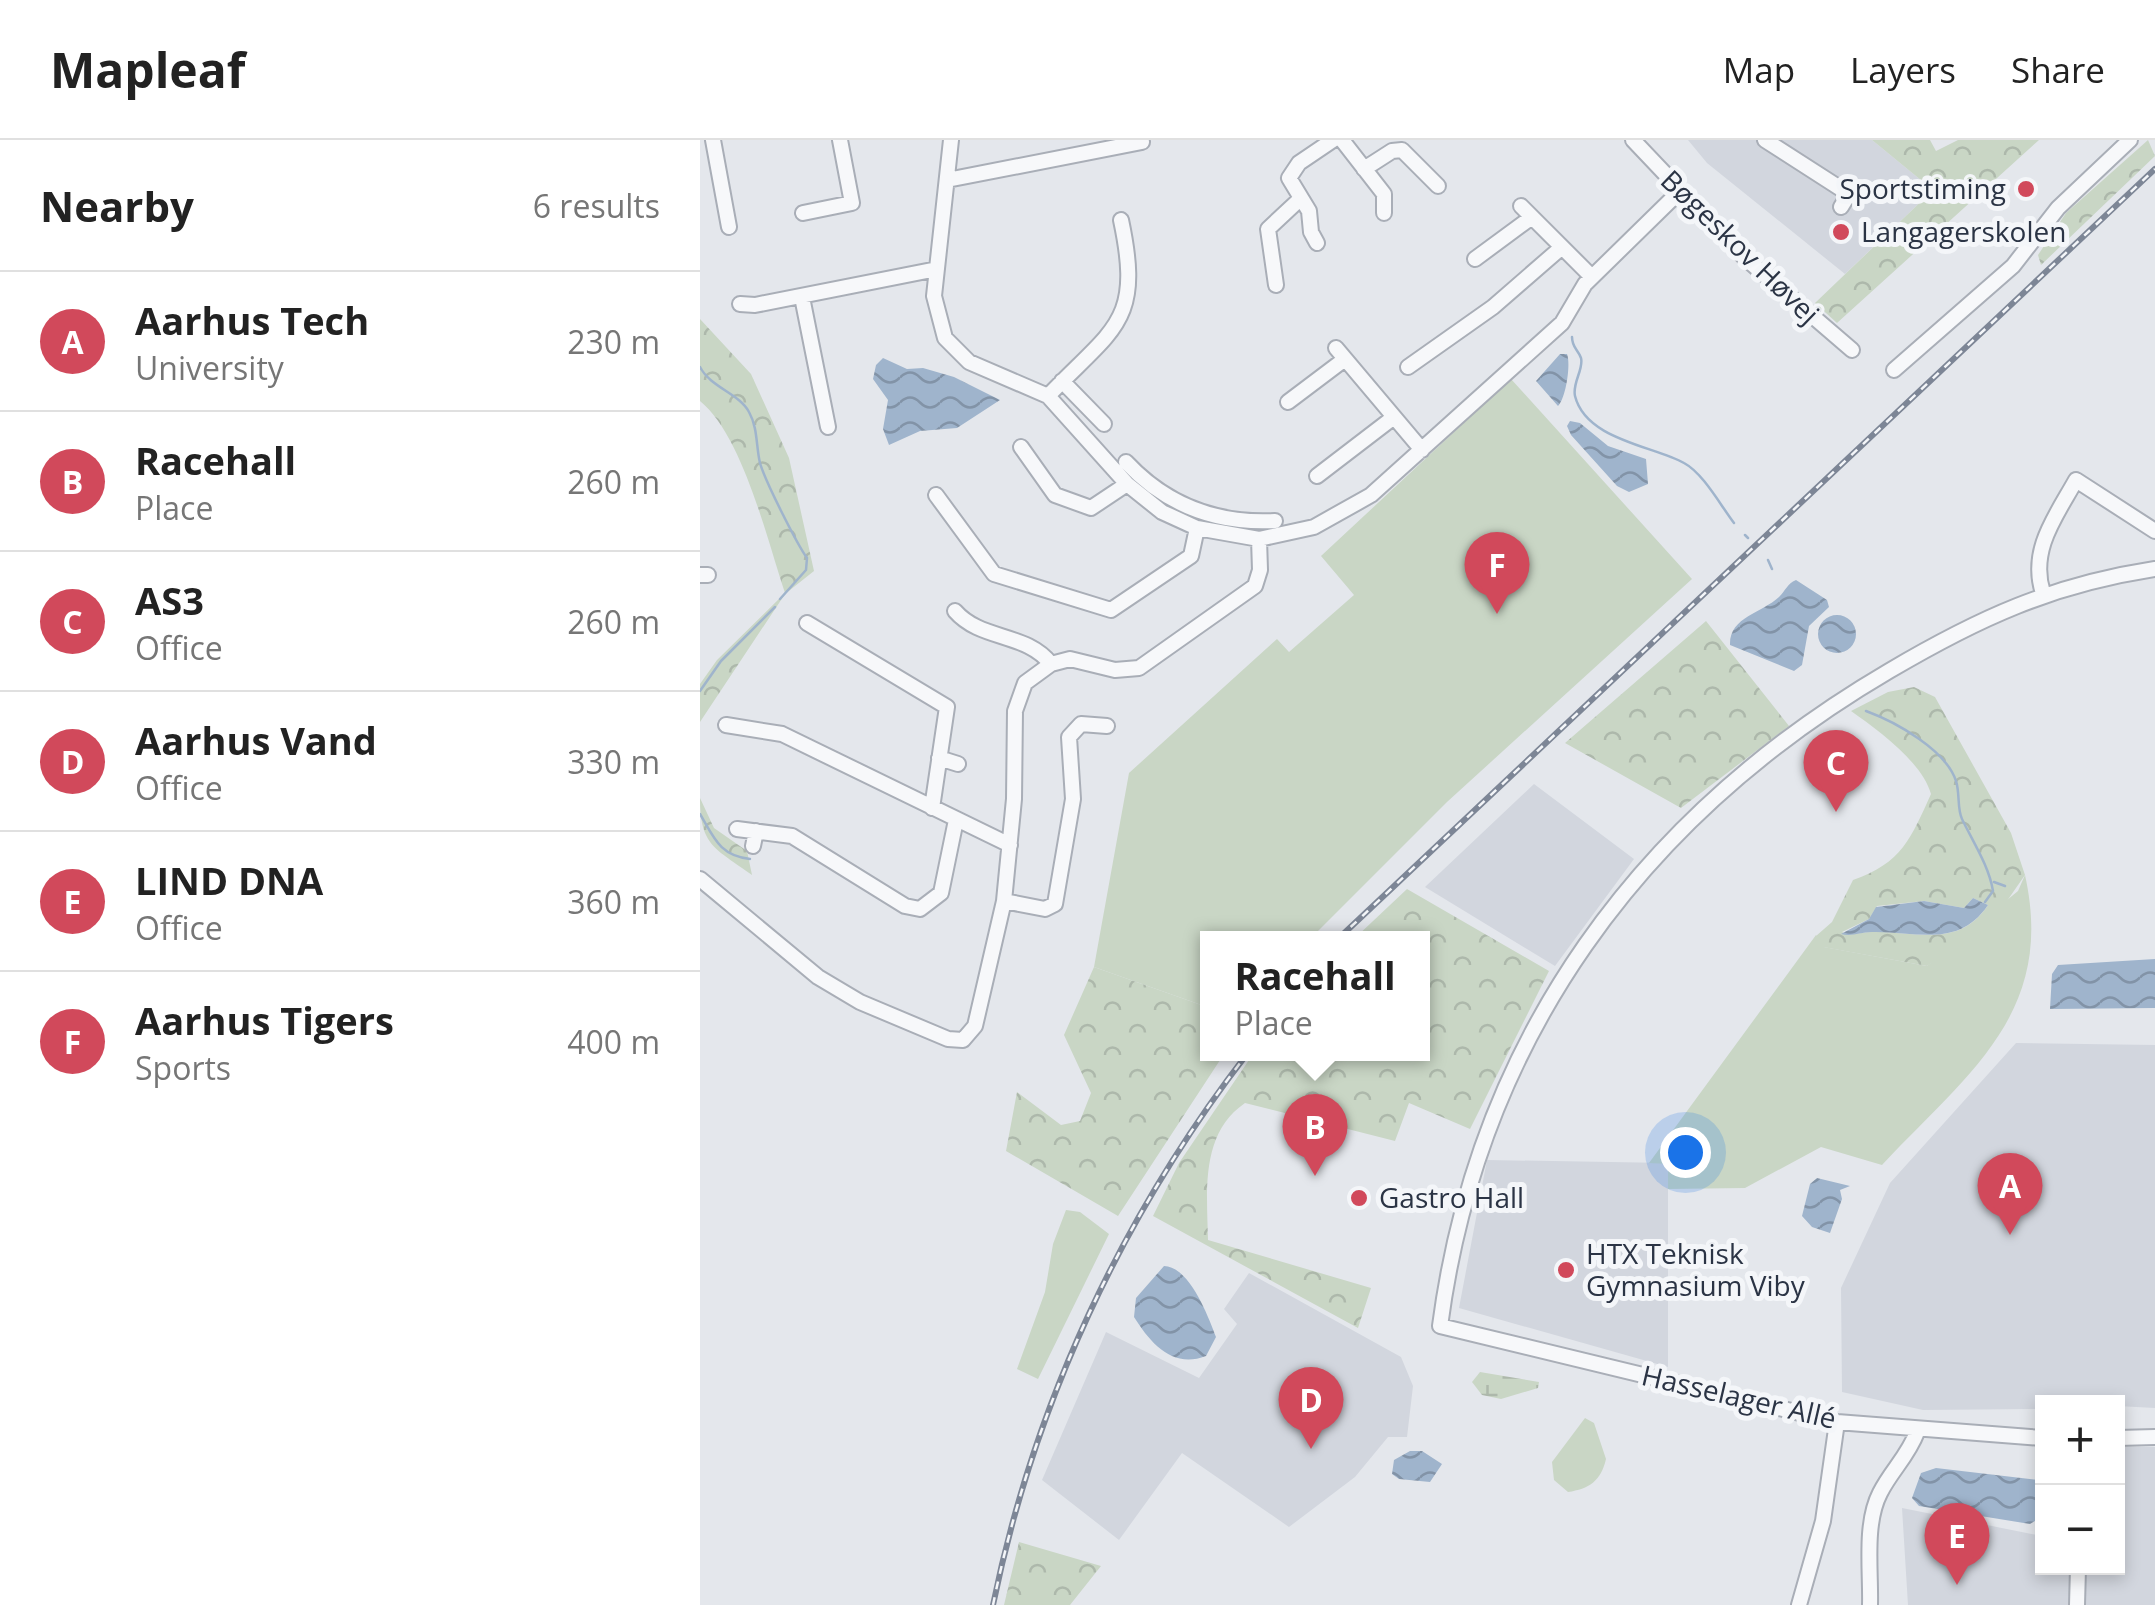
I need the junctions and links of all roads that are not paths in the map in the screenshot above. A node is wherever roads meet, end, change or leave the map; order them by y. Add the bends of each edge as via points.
1 (713, 140) edge
2 (840, 140) edge
3 (951, 140) edge
4 (1333, 140) edge
5 (1342, 140) edge
6 (1633, 140) edge
7 (1765, 140) edge
8 (2130, 140) edge
9 (1142, 142) edge
10 (1364, 169) junction
11 (947, 180) junction
12 (1438, 186) dead end
13 (1680, 192) junction
14 (1300, 200) junction
15 (1841, 206) dead end
16 (803, 213) dead end
17 (1384, 214) dead end
18 (1121, 220) dead end
19 (729, 228) dead end
20 (1317, 242) dead end
21 (1562, 247) junction
22 (1474, 259) dead end
23 (936, 269) junction
24 (1592, 278) junction
25 (1276, 285) dead end
26 (802, 297) junction
27 (740, 304) dead end
28 (1852, 350) dead end
29 (1408, 367) dead end
30 (1894, 370) dead end
31 (1062, 381) junction
32 (1048, 396) junction
33 (1288, 402) dead end
34 (1394, 417) junction
35 (1104, 424) dead end
36 (828, 427) dead end
37 (1021, 446) dead end
38 (1422, 450) junction
39 (1126, 462) dead end
40 (1318, 476) dead end
41 (1127, 484) junction
42 (938, 506) dead end
43 (1275, 521) dead end
44 (1197, 528) junction
45 (1244, 530) junction
46 (2155, 531) edge
47 (1259, 539) junction
48 (2153, 570) edge
49 (2043, 593) junction
50 (954, 610) dead end
51 (807, 623) dead end
52 (1051, 664) junction
53 (1097, 720) dead end
54 (737, 722) dead end
55 (939, 758) junction
56 (958, 764) dead end
57 (932, 808) junction
58 (956, 820) junction
59 (737, 829) dead end
60 (1010, 845) junction
61 (700, 878) edge
62 (1004, 900) junction
63 (1837, 1422) junction
64 (1917, 1432) junction
65 (2153, 1437) edge
66 (2035, 1438) edge
67 (2125, 1438) edge
68 (2078, 1575) edge
69 (1799, 1605) edge
70 (1870, 1605) edge
71 (2077, 1605) edge

1 - 19 street
2 - 16 street via 852,203
3 - 11 street
4 - 14 street via 1294,167 1290,184
5 - 10 street
6 - 13 street, Bøgeskov Høvej
7 - 15 street via 1849,194
8 - 30 street via 2058,208 2013,266
9 - 11 street
10 - 12 street via 1402,150
10 - 17 street via 1384,194
11 - 23 street
13 - 24 street
13 - 28 street, Bøgeskov Høvej
14 - 20 street
14 - 25 street via 1268,230
18 - 31 street via 1130,296 1118,321
21 - 22 street via 1526,212
21 - 24 street
21 - 29 street
23 - 26 street
23 - 32 street via 936,313 945,338 969,362
24 - 38 street via 1562,323
26 - 27 street
26 - 36 street
31 - 32 street
31 - 35 street
32 - 41 street
33 - 34 street via 1341,354
34 - 38 street
34 - 40 street
37 - 41 street via 1055,495 1091,508
38 - 47 street via 1340,516
39 - 45 street via 1173,500
41 - 44 street via 1162,512
42 - 44 street via 994,574 1111,610 1191,556
43 - 45 street
44 - 45 street
45 - 47 street
46 - 49 street via 2076,480 2042,542 2037,572
47 - 52 street via 1255,586 1150,662 1127,671 1084,660
48 - 49 street
49 - 63 street, Hasselager Allé via 1916,654 1798,730 1709,802 1632,882 1542,1012 1493,1114 1465,1195 1440,1326
50 - 52 street via 969,627 1038,648
51 - 55 street via 947,707
52 - 60 street via 1026,684 1015,711
53 - 62 street via 1069,736 1073,800 1055,904 1045,909
54 - 57 street via 782,734
55 - 56 street
55 - 57 street
57 - 58 street
58 - 59 street via 941,893 920,909 792,836 754,839
58 - 60 street
60 - 62 street
61 - 62 street via 818,977 948,1039 963,1040 975,1026
63 - 64 street, Hasselager Allé
63 - 69 street via 1823,1522
64 - 66 street, Hasselager Allé
64 - 70 street via 1878,1496
65 - 67 street
68 - 71 street

